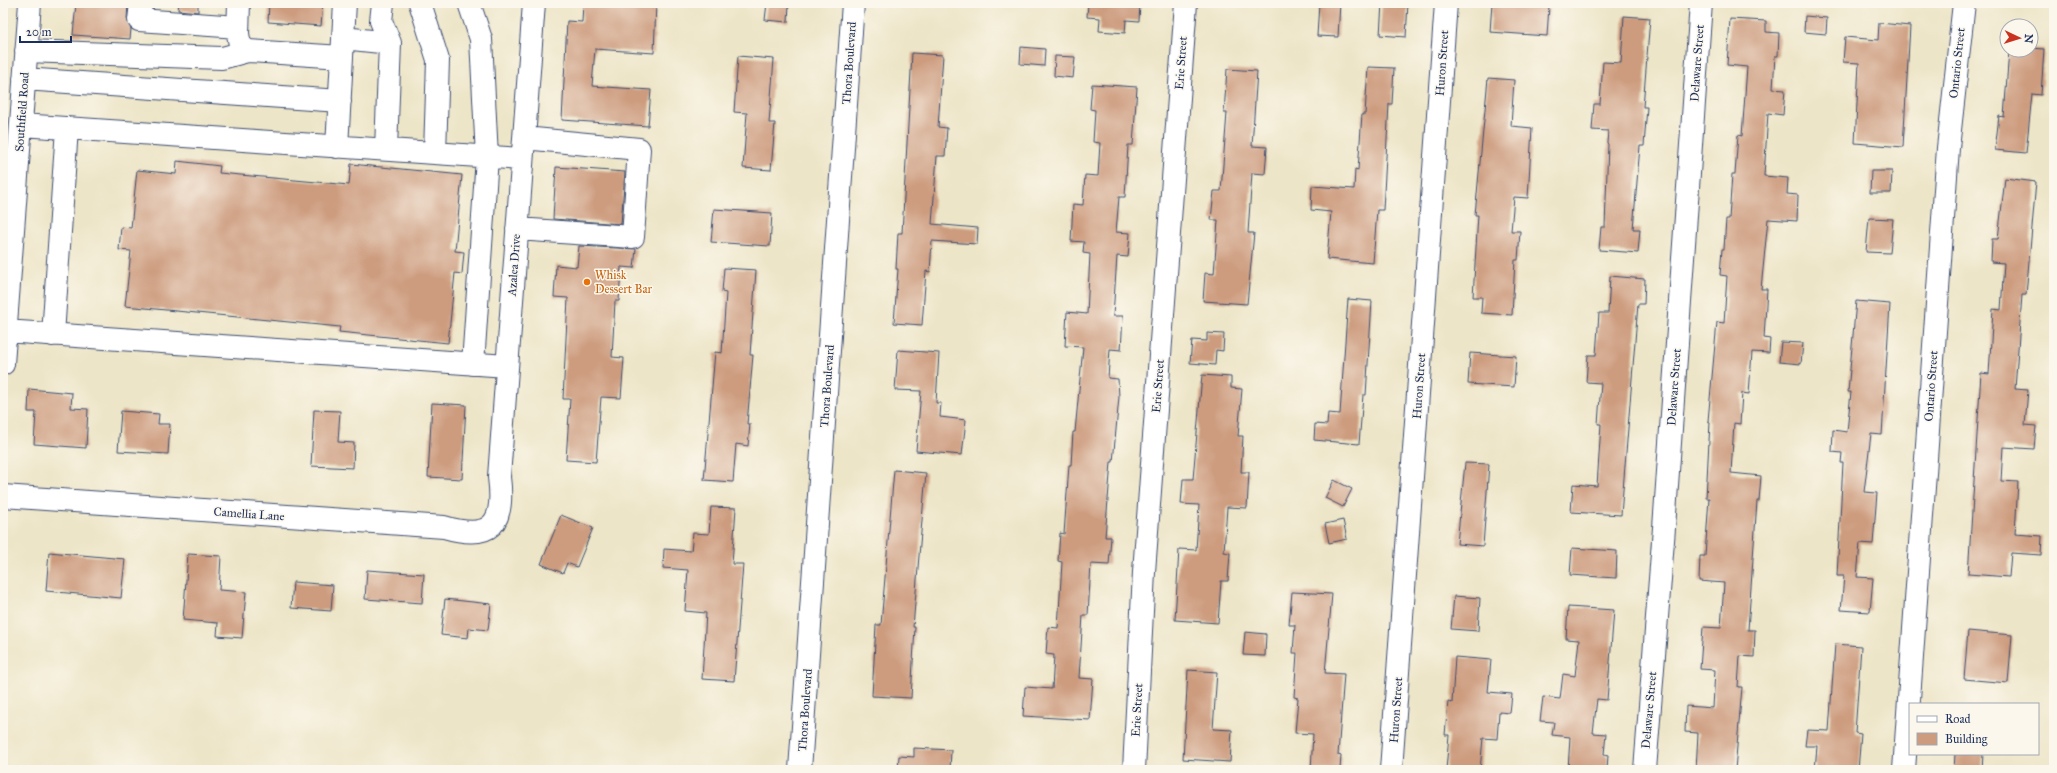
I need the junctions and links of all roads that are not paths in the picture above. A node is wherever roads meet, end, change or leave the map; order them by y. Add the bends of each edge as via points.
1 (30, 3) edge
2 (239, 3) edge
3 (345, 3) edge
4 (383, 3) edge
5 (420, 3) edge
6 (468, 3) edge
7 (534, 3) edge
8 (853, 3) edge
9 (1186, 3) edge
10 (1446, 3) edge
11 (1701, 3) edge
12 (1964, 3) edge
13 (140, 12) edge
14 (238, 27) junction
15 (390, 43) junction
16 (343, 47) junction
17 (26, 51) junction
18 (248, 51) junction
19 (135, 55) junction
20 (24, 79) junction
21 (340, 101) junction
22 (21, 125) junction
23 (67, 128) junction
24 (524, 138) junction
25 (337, 147) junction
26 (386, 149) junction
27 (435, 153) junction
28 (487, 157) junction
29 (522, 159) junction
30 (9, 208) edge
31 (517, 228) junction
32 (7, 259) edge
33 (53, 335) junction
34 (4, 346) edge
35 (473, 364) junction
36 (507, 366) junction
37 (3, 496) edge
38 (491, 525) joint
39 (800, 770) edge
40 (1134, 770) edge
41 (1391, 770) edge
42 (1644, 770) edge
43 (1904, 770) edge

1 - 17 street, Southfield Road
2 - 14 street
3 - 16 street
4 - 15 street via 381,21
5 - 27 street via 438,60
6 - 28 street via 481,39
7 - 24 street, Azalea Drive
8 - 39 street, Thora Boulevard
9 - 40 street, Erie Street via 1144,572
10 - 41 street, Huron Street
11 - 42 street, Delaware Street via 1664,528
12 - 43 street, Ontario Street via 1948,148
13 - 14 street
13 - 19 street
14 - 18 street via 240,45
15 - 16 street
15 - 26 street
16 - 18 street
16 - 21 street
17 - 19 street
17 - 20 street, Southfield Road
18 - 19 street via 222,58
20 - 21 street
20 - 22 street, Southfield Road
21 - 25 street
22 - 23 street
22 - 30 street, Southfield Road
23 - 25 street
23 - 33 street
24 - 29 street, Azalea Drive
24 - 31 street via 639,149 633,237
25 - 26 street
26 - 27 street
27 - 28 street
28 - 29 street
28 - 35 street
29 - 31 street, Azalea Drive
30 - 32 street, Southfield Road
31 - 36 street, Azalea Drive
32 - 34 street, Southfield Road
33 - 34 street
33 - 35 street
35 - 36 street
36 - 38 street, Azalea Drive via 499,477 500,510
37 - 38 street, Camellia Lane via 444,527 477,533

